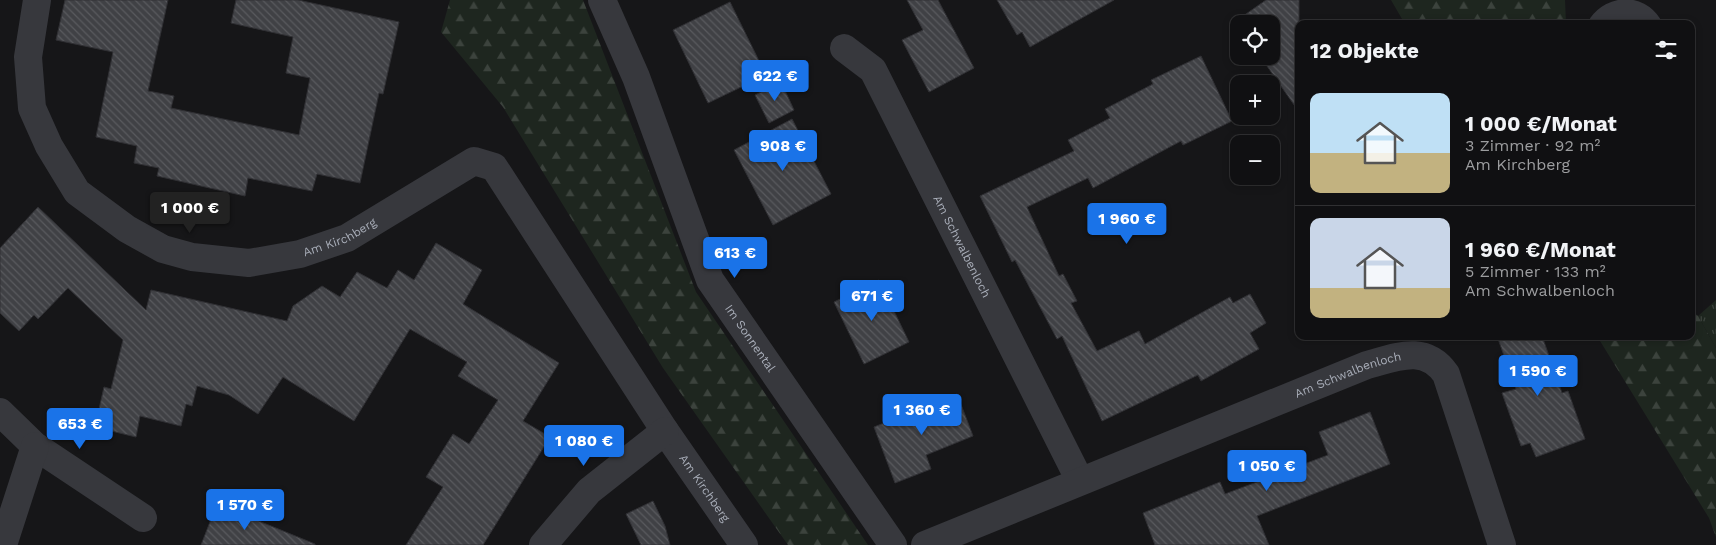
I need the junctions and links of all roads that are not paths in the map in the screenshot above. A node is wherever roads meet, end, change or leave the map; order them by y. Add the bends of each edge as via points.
1 (37, 0) edge
2 (602, 0) edge
3 (1632, 5) edge
4 (1603, 20) edge
5 (1647, 20) edge
6 (844, 48) dead end
7 (0, 412) edge
8 (666, 431) junction
9 (35, 446) junction
10 (1080, 481) junction
11 (143, 518) dead end
12 (3, 545) edge
13 (543, 545) edge
14 (744, 545) edge
15 (893, 545) edge
16 (925, 545) edge
17 (1502, 545) edge

1 - 8 street, Am Kirchberg via 28,57 32,108 49,146 77,192 127,229 163,249 192,257 249,263 300,254 347,238 474,161 494,167
2 - 15 street, Im Sonnental via 636,77 710,280
3 - 4 lane via 1611,13
3 - 5 lane
6 - 10 street, Am Schwalbenloch via 873,70
7 - 9 street
8 - 13 street via 589,491
8 - 14 street, Am Kirchberg
9 - 11 street
9 - 12 street
10 - 16 street, Am Schwalbenloch
10 - 17 street, Am Schwalbenloch via 1367,365 1418,354 1430,359 1446,374

